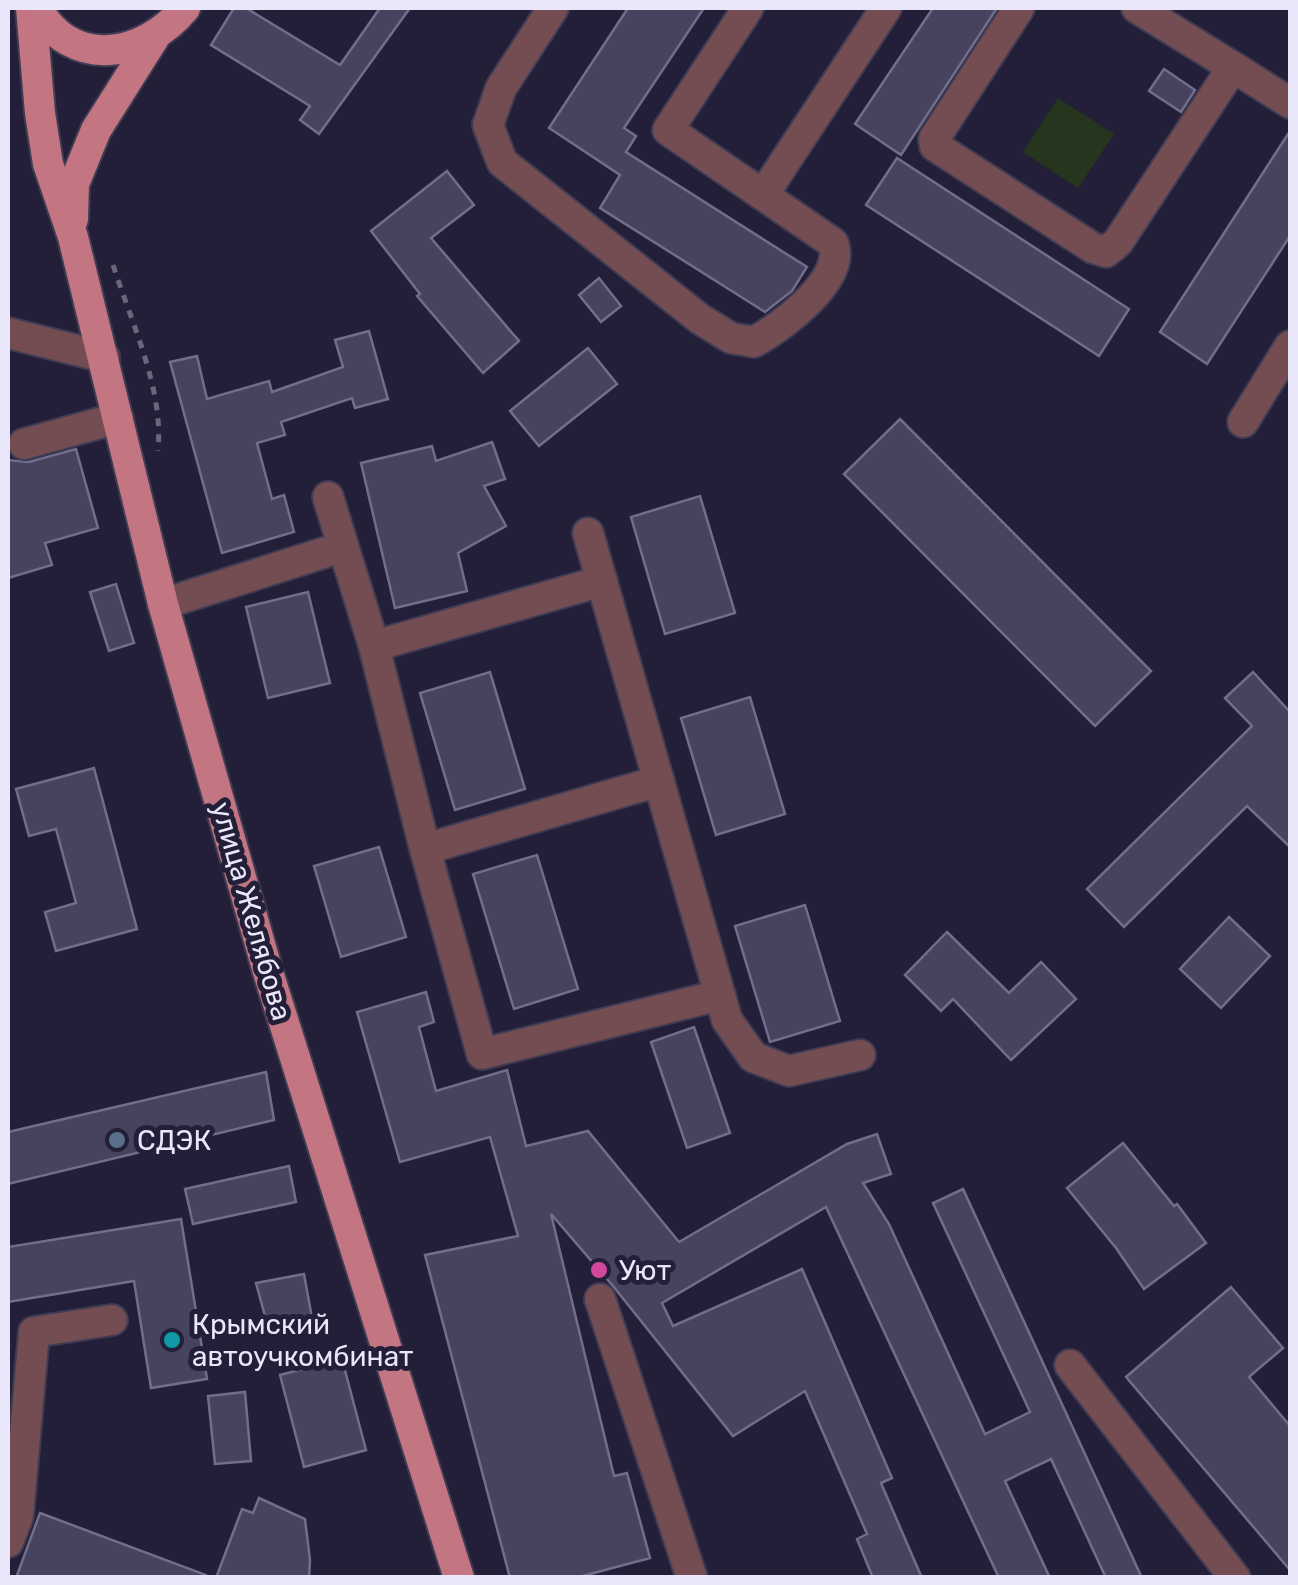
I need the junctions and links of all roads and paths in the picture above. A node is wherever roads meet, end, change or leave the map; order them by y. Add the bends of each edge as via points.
1 (34, 8) edge
2 (184, 8) edge
3 (553, 8) edge
4 (748, 8) edge
5 (886, 8) edge
6 (1020, 8) edge
7 (1138, 8) edge
8 (154, 38) junction
9 (1233, 68) junction
10 (1290, 104) edge
11 (764, 195) junction
12 (73, 236) junction
13 (110, 254) dead end
14 (8, 334) edge
15 (1290, 346) edge
16 (104, 357) junction
17 (118, 418) junction
18 (1243, 422) dead end
19 (24, 444) dead end
20 (157, 458) dead end
21 (328, 497) dead end
22 (588, 533) dead end
23 (342, 547) junction
24 (602, 582) junction
25 (164, 604) junction
26 (374, 646) junction
27 (659, 781) junction
28 (426, 850) junction
29 (720, 995) junction
30 (860, 1055) dead end
31 (600, 1299) dead end
32 (112, 1320) dead end
33 (1070, 1365) dead end
34 (8, 1542) edge
35 (459, 1578) edge
36 (692, 1578) edge
37 (1235, 1578) edge

1 - 8 main road via 66,37 100,50 124,50
1 - 12 main road via 48,164
2 - 8 main road
3 - 11 lane via 501,88 488,125 502,162 700,320 754,342 801,310 837,253 833,243
4 - 11 lane via 668,130
5 - 11 lane
6 - 9 lane via 935,146 1106,252
7 - 9 lane
8 - 12 main road via 96,130 74,184
9 - 10 lane
12 - 16 main road, улица Желябова
13 - 20 path via 153,383
14 - 16 lane
15 - 18 lane
16 - 17 main road, улица Желябова
17 - 19 lane
17 - 25 main road, улица Желябова
21 - 23 lane
22 - 24 lane
23 - 25 lane
23 - 26 lane
24 - 26 lane
24 - 27 lane
25 - 35 main road, улица Желябова via 268,972
26 - 28 lane
27 - 28 lane
27 - 29 lane
28 - 29 lane via 482,1054
29 - 30 lane via 753,1057 788,1070
31 - 36 lane
32 - 34 lane via 34,1332 18,1516
33 - 37 lane

